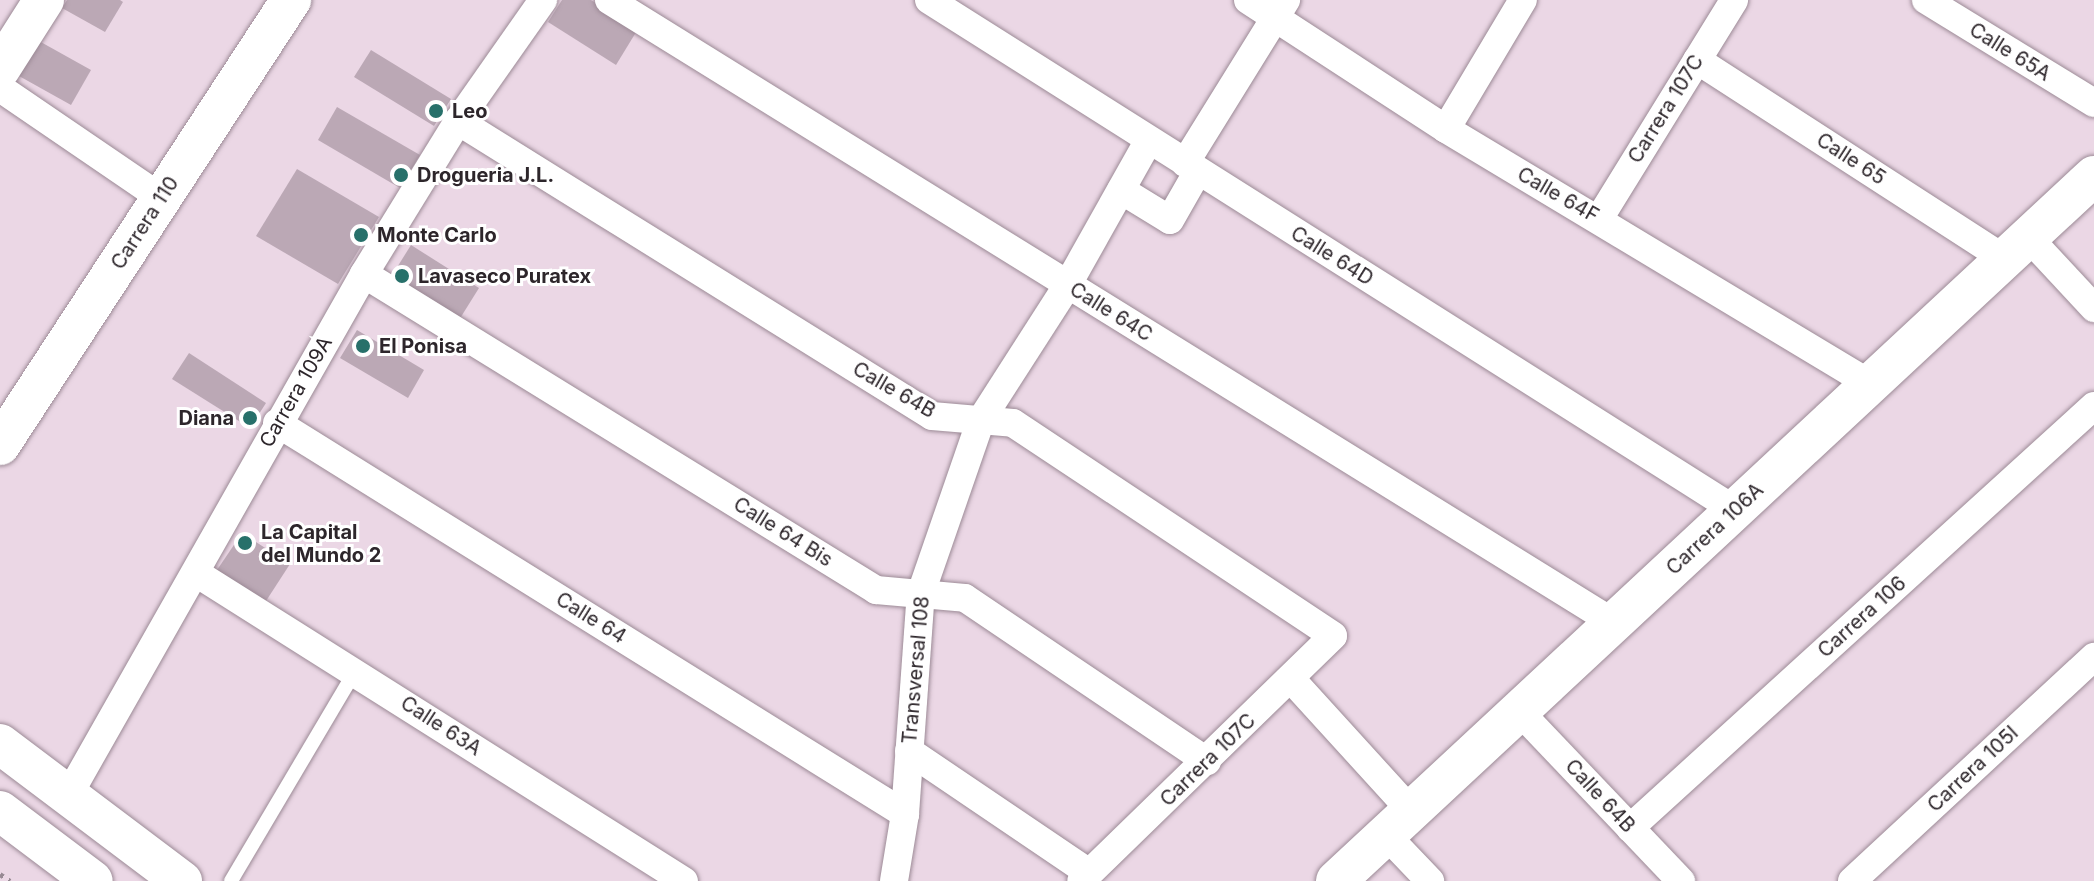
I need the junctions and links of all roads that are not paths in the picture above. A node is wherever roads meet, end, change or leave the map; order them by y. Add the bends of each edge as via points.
1 (44, 0) edge
2 (291, 0) edge
3 (543, 0) edge
4 (609, 0) edge
5 (929, 0) edge
6 (1248, 0) edge
7 (1523, 0) edge
8 (1734, 0) edge
9 (1926, 0) edge
10 (1280, 9) edge
11 (1697, 60) junction
12 (0, 69) edge
13 (0, 88) edge
14 (2094, 103) edge
15 (458, 121) junction
16 (1446, 129) junction
17 (1149, 140) junction
18 (1191, 167) junction
19 (2094, 176) edge
20 (1121, 190) junction
21 (161, 198) junction
22 (1599, 219) junction
23 (2017, 248) junction
24 (364, 274) junction
25 (1067, 286) junction
26 (2094, 308) edge
27 (1871, 384) junction
28 (2094, 406) edge
29 (981, 420) junction
30 (277, 423) junction
31 (0, 445) edge
32 (1735, 510) junction
33 (196, 573) junction
34 (921, 593) junction
35 (1614, 623) junction
36 (1333, 636) joint
37 (2094, 657) edge
38 (355, 671) junction
39 (1292, 680) junction
40 (1519, 711) junction
41 (0, 744) edge
42 (909, 751) junction
43 (1207, 761) junction
44 (68, 796) junction
45 (0, 811) edge
46 (905, 814) junction
47 (1398, 823) junction
48 (1630, 828) junction
49 (1085, 877) edge
50 (93, 881) edge
51 (182, 881) edge
52 (231, 881) edge
53 (684, 881) edge
54 (894, 881) edge
55 (1336, 881) edge
56 (1430, 881) edge
57 (1681, 881) edge
58 (1852, 881) edge

1 - 12 street
2 - 21 street, Carrera 110
3 - 15 street, Carrera 109A
4 - 25 street, Calle 64C
5 - 17 street, Calle 64D
6 - 10 street, Calle 64F
7 - 16 street
8 - 11 street, Carrera 107C
9 - 14 street, Calle 65A
10 - 16 street, Calle 64F
10 - 18 street
11 - 22 street, Carrera 107C
11 - 23 street, Calle 65
13 - 21 street
15 - 24 street, Carrera 109A
15 - 29 street, Calle 64B via 932,416
16 - 22 street, Calle 64F
17 - 18 street, Calle 64D
17 - 20 street, Transversal 108
18 - 20 street via 1170,220
18 - 32 street, Calle 64D
19 - 23 street, Carrera 106A
20 - 25 street, Transversal 108
21 - 31 street, Carrera 110
22 - 27 street, Calle 64F
23 - 26 street, Calle 65
23 - 27 street, Carrera 106A
24 - 30 street, Carrera 109A
24 - 34 street, Calle 64 Bis via 876,590
25 - 29 street, Transversal 108
25 - 35 street, Calle 64C
27 - 32 street, Carrera 106A
28 - 48 street, Carrera 106
29 - 34 street, Transversal 108
29 - 36 street, Calle 64B via 1013,423
30 - 33 street, Carrera 109A
30 - 46 street, Calle 64
32 - 35 street, Carrera 106A
33 - 38 street, Calle 63A
33 - 44 street, Carrera 109A
34 - 42 street, Transversal 108
34 - 43 street, Calle 64 Bis via 965,598
35 - 40 street, Carrera 106A
36 - 39 street, Carrera 107C
37 - 58 street, Carrera 105I
38 - 52 lane
38 - 53 street, Calle 63A
39 - 43 street, Carrera 107C
39 - 47 street
40 - 47 street, Carrera 106A
40 - 48 street, Calle 64B
41 - 44 street
42 - 46 street, Transversal 108
42 - 49 street
43 - 49 street, Carrera 107C
44 - 51 street
45 - 50 street
46 - 54 street, Transversal 108
47 - 55 street, Carrera 106A
47 - 56 street
48 - 57 street, Calle 64B

